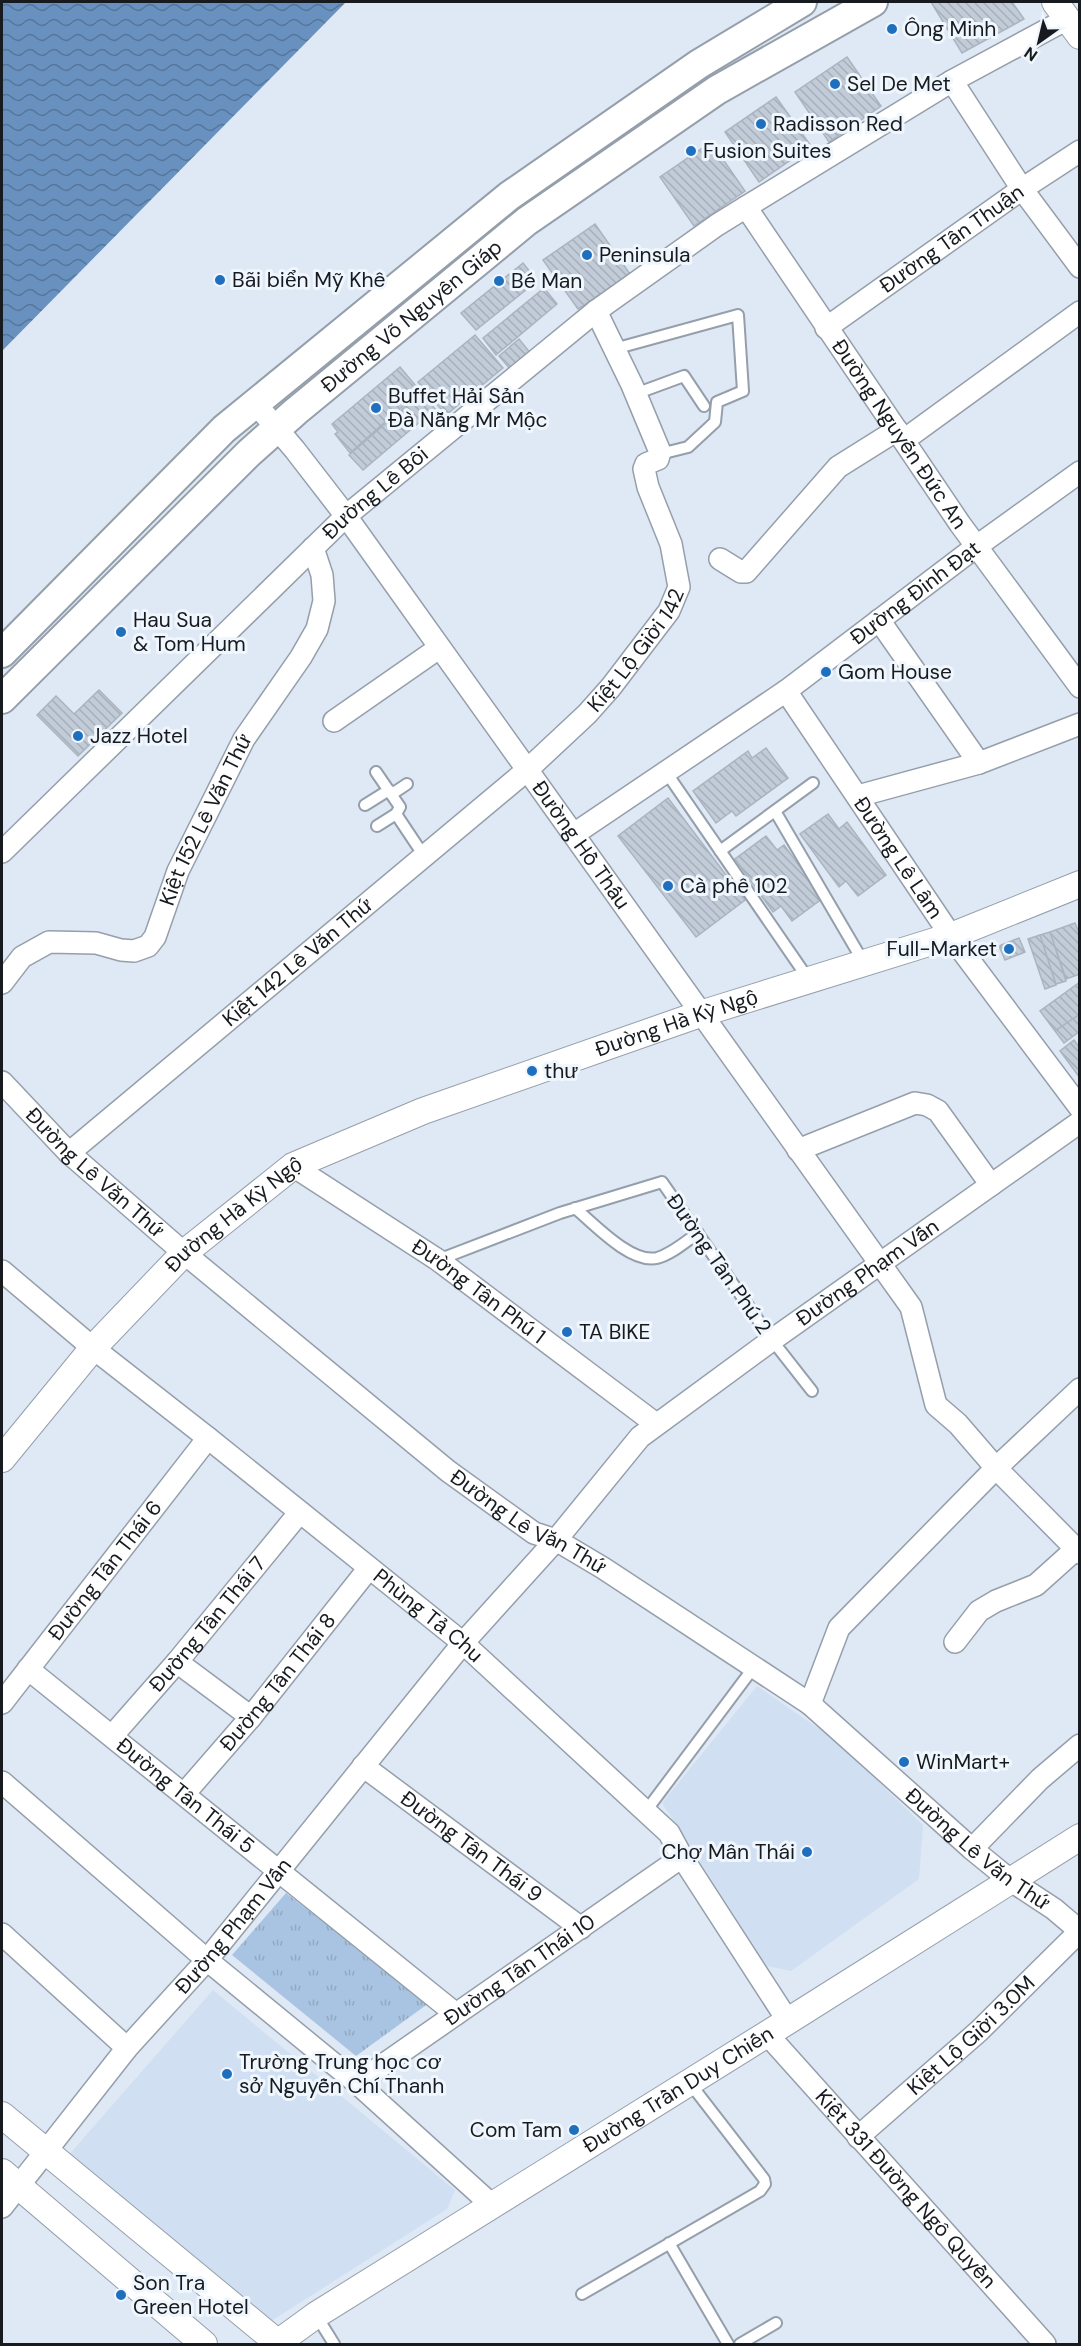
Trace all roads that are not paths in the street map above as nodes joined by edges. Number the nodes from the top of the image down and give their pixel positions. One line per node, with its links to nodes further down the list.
1 (802, 2): 14 (main road, Đường Võ Nguyên Giáp)
2 (873, 2): 16 (main road, Đường Võ Nguyên Giáp)
3 (1067, 19): 4 (street, Đường Lê Bôi)
4 (952, 81): 6 (street); 7 (street, Đường Lê Bôi)
5 (1080, 151): 6 (street, Đường Tân Thuận)
6 (1022, 189): 8 (street); 11 (street, Đường Tân Thuận)
7 (746, 207): 9 (street, Đường Lê Bôi); 11 (street, Đường Nguyễn Đức An)
8 (1080, 267)
9 (596, 311): 12 (street); 20 (street, Đường Lê Bôi)
10 (1080, 312): 17 (street)
11 (826, 328): 17 (street, Đường Nguyễn Đức An)
12 (614, 349): 13 (street); 18 (lane)
13 (635, 394): 15 (lane); 18 (street)
14 (256, 404): 16 (street, Đường Hồ Thấu); 26 (main road, Đường Võ Nguyên Giáp)
15 (704, 406)
16 (278, 429): 20 (street, Đường Hồ Thấu); 29 (main road, Đường Võ Nguyên Giáp)
17 (901, 435): 21 (street, Đường Nguyễn Đức An); 23 (street)
18 (660, 454): 33 (street, Kiệt Lộ Giời 142)
19 (1080, 472): 21 (street, Đường Đinh Đạt)
20 (346, 516): 22 (street, Đường Lê Bôi); 25 (street, Đường Hồ Thấu)
21 (977, 546): 24 (street, Đường Đinh Đạt); 27 (street, Đường Nguyễn Đức An)
22 (313, 548): 46 (street, Đường Lê Bôi); 52 (street, Kiệt 152 Lê Văn Thứ)
23 (720, 559)
24 (879, 620): 28 (street, Đường Đinh Đạt); 32 (street)
25 (439, 648): 30 (street); 33 (street, Đường Hồ Thấu)
26 (2, 653)
27 (1080, 687)
28 (786, 691): 35 (street, Đường Đinh Đạt); 39 (street, Đường Lê Lâm)
29 (2, 699)
30 (334, 721)
31 (1080, 724): 32 (street)
32 (979, 764): 39 (street)
33 (526, 771): 44 (street, Đường Hồ Thấu); 47 (street, Kiệt 142 Lê Văn Thứ)
34 (376, 772): 38 (lane)
35 (666, 772): 44 (street, Đường Đinh Đạt); 45 (lane)
36 (813, 783): 41 (lane)
37 (407, 784): 38 (lane)
38 (391, 792): 40 (lane); 42 (lane)
39 (858, 796): 49 (street, Đường Lê Lâm)
40 (365, 805)
41 (775, 811): 45 (lane); 50 (lane)
42 (396, 814): 43 (lane); 47 (lane)
43 (377, 826)
44 (574, 834): 53 (street, Đường Hồ Thấu)
45 (720, 851): 51 (lane)
46 (2, 852)
47 (424, 856): 58 (street, Kiệt 142 Lê Văn Thứ)
48 (1080, 884): 49 (street, Đường Hà Kỳ Ngộ)
49 (951, 936): 50 (street, Đường Hà Kỳ Ngộ); 55 (street, Đường Lê Lâm)
50 (864, 963): 51 (street, Đường Hà Kỳ Ngộ)
51 (809, 981): 53 (street, Đường Hà Kỳ Ngộ)
52 (2, 983)
53 (700, 1014): 57 (street, Đường Hồ Thấu); 59 (street, Đường Hà Kỳ Ngộ)
54 (2, 1082): 58 (street, Đường Lê Văn Thứ)
55 (1080, 1107)
56 (1080, 1122): 60 (street, Đường Phạm Vấn)
57 (798, 1150): 60 (street); 65 (street, Đường Hồ Thấu)
58 (69, 1153): 63 (street, Đường Lê Văn Thứ)
59 (293, 1166): 63 (street, Đường Hà Kỳ Ngộ); 64 (street, Đường Tân Phú 1)
60 (991, 1185): 65 (street, Đường Phạm Vấn)
61 (575, 1208): 62 (lane); 62 (lane, Đường Tân Phú 2); 64 (lane, Đường Tân Phú 2)
62 (698, 1233): 67 (lane, Đường Tân Phú 2)
63 (184, 1253): 68 (street, Đường Hà Kỳ Ngộ); 76 (street, Đường Lê Văn Thứ)
64 (438, 1260): 71 (street, Đường Tân Phú 1)
65 (879, 1264): 67 (street, Đường Phạm Vấn); 74 (street, Đường Hồ Thấu)
66 (2, 1271): 68 (street, Phùng Tả Chu)
67 (772, 1340): 70 (lane, Đường Tân Phú 2); 71 (street, Đường Phạm Vấn)
68 (93, 1348): 72 (street, Phùng Tả Chu); 73 (street, Đường Hà Kỳ Ngộ)
69 (1080, 1389): 74 (street)
70 (812, 1391)
71 (656, 1424): 76 (street, Đường Phạm Vấn)
72 (208, 1438): 75 (street, Phùng Tả Chu); 83 (street, Đường Tân Thái 6)
73 (2, 1459)
74 (996, 1468): 77 (street, Đường Hồ Thấu); 85 (street)
75 (300, 1512): 78 (street, Phùng Tả Chu); 81 (street, Đường Tân Thái 7)
76 (556, 1540): 80 (street, Đường Phạm Vấn); 82 (street, Đường Lê Văn Thứ)
77 (1078, 1551): 79 (street)
78 (369, 1568): 80 (street, Phùng Tả Chu); 86 (street, Đường Tân Thái 8)
79 (955, 1642)
80 (463, 1643): 89 (street, Đường Phạm Vấn); 92 (street, Phùng Tả Chu)
81 (177, 1662): 86 (street); 87 (street, Đường Tân Thái 7)
82 (754, 1667): 85 (street, Đường Lê Văn Thứ); 92 (lane)
83 (28, 1669): 84 (street, Đường Tân Thái 6); 87 (street, Đường Tân Thái 5)
84 (2, 1703)
85 (810, 1704): 94 (street, Đường Lê Văn Thứ)
86 (251, 1717): 91 (street, Đường Tân Thái 8)
87 (112, 1736): 91 (street, Đường Tân Thái 5)
88 (1080, 1745): 94 (street)
89 (363, 1766): 96 (street, Đường Phạm Vấn); 98 (street, Đường Tân Thái 9)
90 (2, 1782): 101 (street)
91 (184, 1794): 96 (street, Đường Tân Thái 5)
92 (646, 1811): 95 (street, Phùng Tả Chu)
93 (1080, 1837): 97 (street, Đường Trần Duy Chiến)
94 (972, 1848): 97 (street, Đường Lê Văn Thứ)
95 (682, 1857): 98 (street, Đường Tân Thái 10); 103 (street, Phùng Tả Chu)
96 (279, 1871): 101 (street, Đường Phạm Vấn); 102 (street, Đường Tân Thái 5)
97 (1010, 1880): 99 (street, Đường Lê Văn Thứ); 103 (street, Đường Trần Duy Chiến)
98 (581, 1928): 102 (street, Đường Tân Thái 10)
99 (1080, 1931): 108 (street, Kiệt Lộ Giời 3.0M)
100 (2, 1934): 104 (street)
101 (207, 1960): 104 (street, Đường Phạm Vấn); 105 (street)
102 (456, 2014): 105 (street, Đường Tân Thái 10)
103 (777, 2028): 106 (street, Đường Trần Duy Chiến); 108 (street, Kiệt 331 Đường Ngô Quyền)
104 (127, 2048): 109 (street, Đường Phạm Vấn)
105 (357, 2082): 111 (street)
106 (688, 2082): 111 (street, Đường Trần Duy Chiến); 113 (lane)
107 (2, 2115): 109 (street)
108 (858, 2137): 122 (street, Kiệt 331 Đường Ngô Quyền)
109 (44, 2151): 110 (street, Đường Phạm Vấn); 118 (street)
110 (10, 2179): 112 (street, Đường Phạm Vấn); 117 (street)
111 (493, 2206): 115 (street, Đường Trần Duy Chiến)
112 (2, 2207)
113 (669, 2243): 114 (lane); 120 (lane)
114 (582, 2294)
115 (316, 2315): 118 (street, Đường Trần Duy Chiến); 119 (lane)
116 (776, 2323): 121 (lane)
117 (204, 2344)
118 (277, 2344)
119 (334, 2344)
120 (728, 2344)
121 (740, 2344)
122 (1045, 2344)

